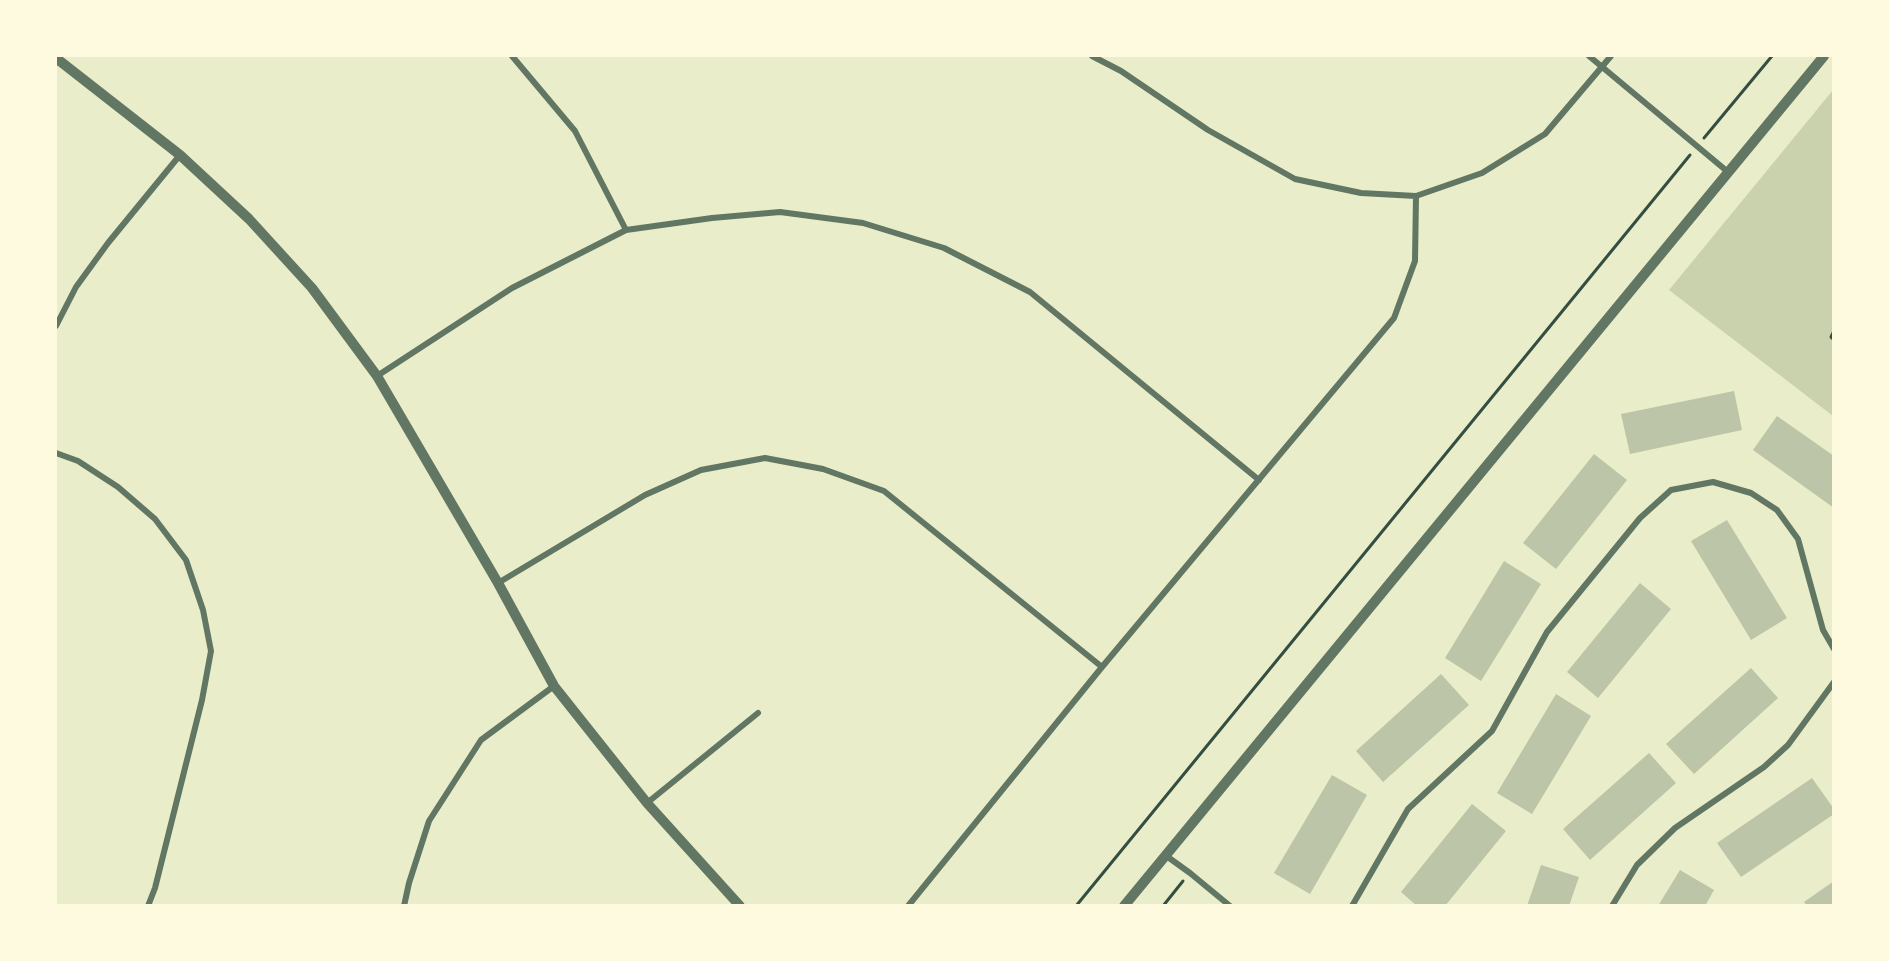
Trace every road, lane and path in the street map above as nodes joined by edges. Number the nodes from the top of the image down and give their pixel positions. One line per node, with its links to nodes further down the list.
1 (512, 56): 13 (street)
2 (1092, 56): 12 (street)
3 (1589, 56): 8 (street)
4 (1611, 56): 8 (street)
5 (1772, 56): 9 (path)
6 (1824, 56): 11 (street)
7 (56, 58): 10 (street)
8 (1601, 67): 9 (street); 12 (street)
9 (1697, 146): 11 (street); 33 (path)
10 (180, 155): 14 (street); 17 (street)
11 (1728, 172): 27 (street)
12 (1416, 196): 19 (street)
13 (626, 230): 17 (street); 19 (street)
14 (56, 326)
15 (1833, 331): 16 (path)
16 (1833, 340)
17 (377, 376): 20 (street)
18 (56, 453): 29 (street)
19 (1259, 480): 22 (street)
20 (498, 584): 22 (street); 24 (street)
21 (1833, 649): 37 (street)
22 (1102, 667): 32 (street)
23 (1833, 682): 38 (street)
24 (554, 686): 26 (street); 30 (street)
25 (758, 713): 26 (street)
26 (647, 803): 31 (street)
27 (1165, 855): 28 (street); 34 (street)
28 (1190, 873): 35 (path); 36 (street)
29 (148, 906)
30 (404, 906)
31 (740, 906)
32 (908, 906)
33 (1076, 906)
34 (1124, 906)
35 (1163, 906)
36 (1230, 906)
37 (1352, 906)
38 (1612, 906)

